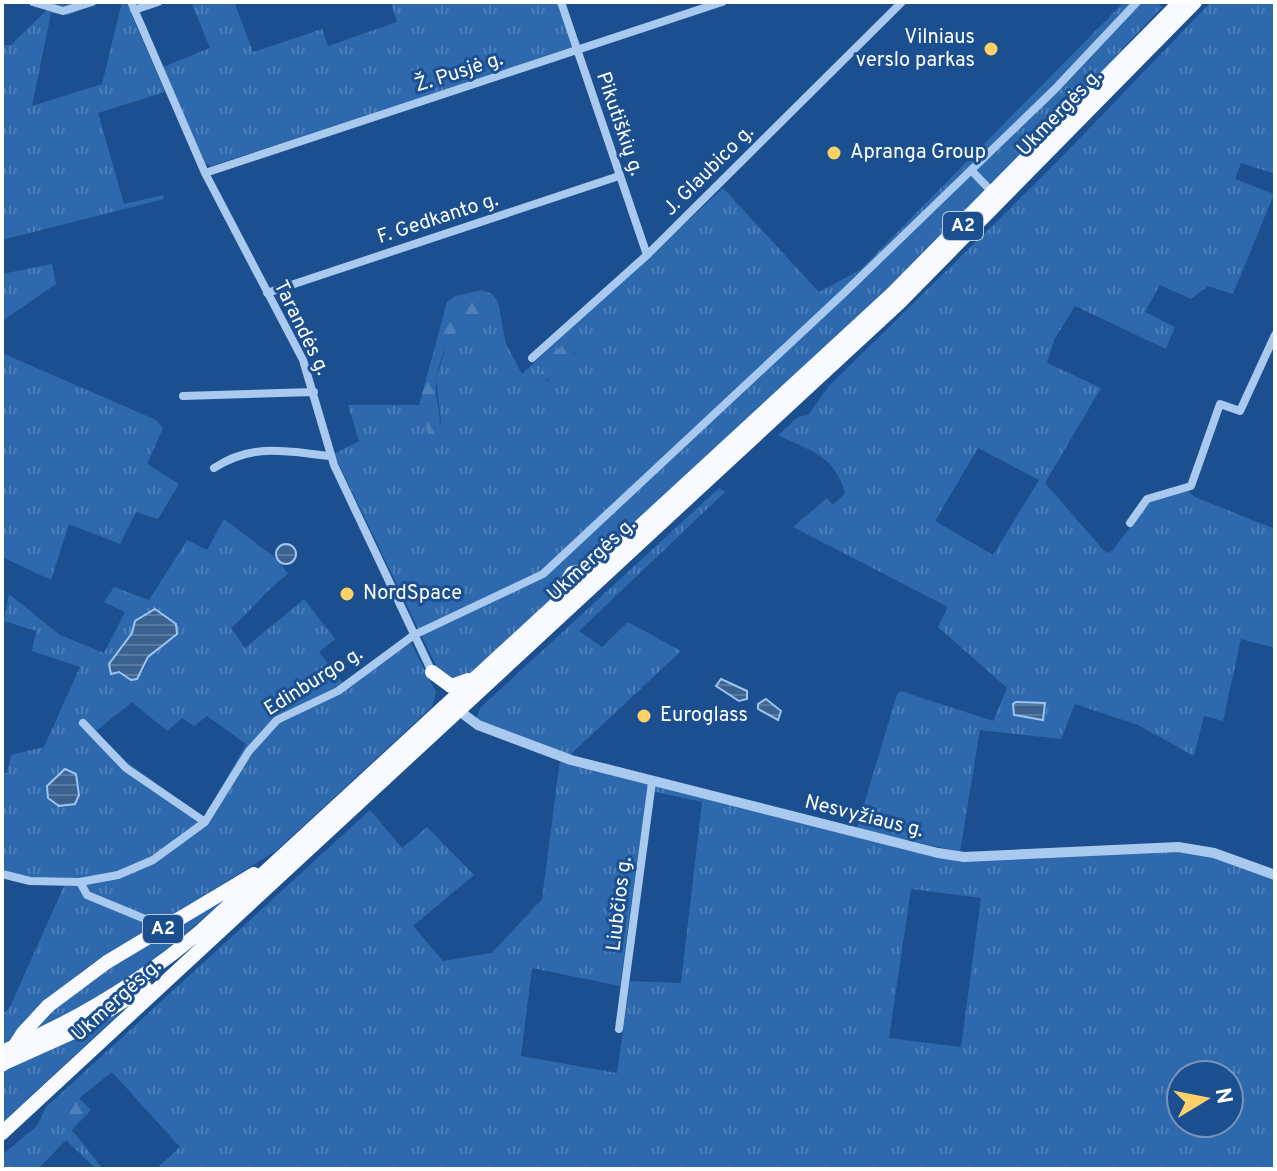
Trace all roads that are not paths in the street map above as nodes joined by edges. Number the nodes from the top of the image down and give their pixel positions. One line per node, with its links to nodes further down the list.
1 (33, 2): 2 (street)
2 (92, 2)
3 (158, 2): 10 (street)
4 (561, 2): 11 (street, Pikutiškių g.)
5 (722, 2): 11 (street, Ž. Pusjė g.)
6 (902, 2): 16 (street, J. Glaubico g.)
7 (1137, 2): 12 (street, Edinburgo g.)
8 (1180, 2): 15 (highway, Ukmergės g. / A2)
9 (1195, 2): 26 (highway, Ukmergės g. / A2)
10 (133, 6): 13 (street, Tarandės g.)
11 (577, 51): 13 (street, Ž. Pusjė g.); 14 (street, Pikutiškių g.)
12 (971, 170): 15 (street); 27 (street, Edinburgo g.)
13 (205, 173): 17 (street, Tarandės g.)
14 (619, 176): 16 (street, Pikutiškių g.); 17 (street, F. Gedkanto g.)
15 (994, 195): 25 (highway, Ukmergės g. / A2)
16 (647, 255): 19 (street, J. Glaubico g.)
17 (267, 293): 20 (street, Tarandės g.)
18 (1275, 335): 24 (street)
19 (532, 358)
20 (314, 392): 21 (street); 22 (street, Tarandės g.)
21 (183, 396)
22 (331, 456): 23 (street); 27 (street, Tarandės g.)
23 (214, 468)
24 (1130, 523)
25 (586, 577): 26 (highway); 28 (highway, Ukmergės g. / A2)
26 (568, 610): 30 (highway, Ukmergės g. / A2)
27 (414, 635): 29 (street, Tarandės g.); 34 (street, Edinburgo g.)
28 (488, 667): 29 (highway); 32 (highway, Ukmergės g. / A2)
29 (432, 672): 32 (highway)
30 (458, 710): 33 (street, Nesvyžiaus g.); 40 (highway, Ukmergės g. / A2)
31 (83, 723): 34 (street)
32 (422, 728): 35 (highway, Ukmergės g. / A2)
33 (652, 782): 37 (street, Nesvyžiaus g.); 41 (street, Liubčios g.)
34 (205, 822): 38 (street, Edinburgo g.)
35 (281, 858): 39 (highway, A2); 42 (highway)
36 (2, 874): 38 (street, Edinburgo g.)
37 (1275, 875)
38 (80, 882): 39 (street)
39 (157, 932): 43 (highway, A2, bridge)
40 (221, 934): 43 (highway); 44 (highway, Ukmergės g. / A2)
41 (619, 1029)
42 (2, 1052)
43 (2, 1064)
44 (2, 1133)

